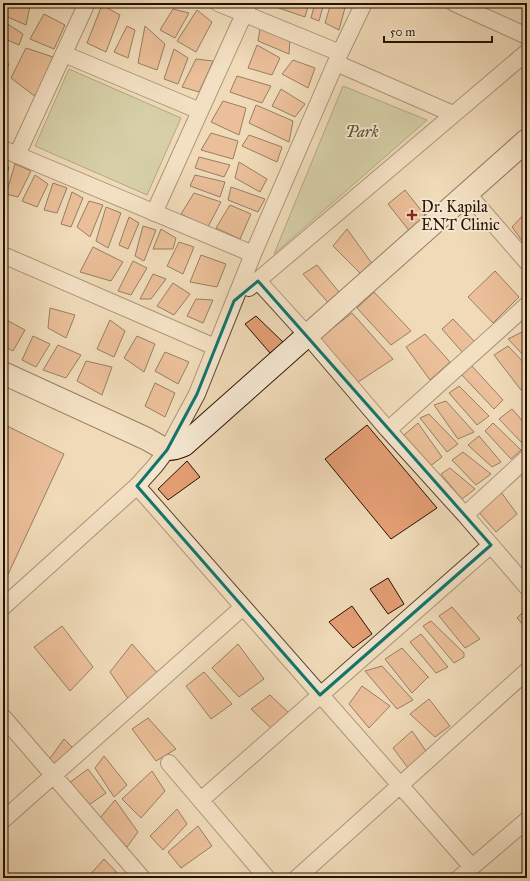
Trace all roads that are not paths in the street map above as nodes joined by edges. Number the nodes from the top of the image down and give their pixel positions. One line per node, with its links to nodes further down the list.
1 (87, 3): 8 (street)
2 (218, 3): 5 (street)
3 (364, 3): 9 (street)
4 (454, 3): 6 (street)
5 (246, 8): 9 (street); 10 (street)
6 (527, 36)
7 (527, 52): 11 (street)
8 (64, 54): 10 (street); 13 (street)
9 (338, 58): 11 (street); 16 (street)
10 (200, 111): 15 (street)
11 (453, 114): 19 (street)
12 (527, 140): 14 (street)
13 (10, 152): 15 (street)
14 (467, 193): 18 (street); 22 (street)
15 (154, 213): 16 (street)
16 (254, 254): 20 (street)
17 (3, 255): 23 (street)
18 (527, 262)
19 (258, 280): 20 (street); 22 (street)
20 (234, 301): 23 (street)
21 (527, 305): 25 (street)
22 (308, 336): 25 (street); 26 (street)
23 (215, 347): 26 (street)
24 (3, 373): 26 (street)
25 (388, 430): 29 (street)
26 (167, 450): 28 (street)
27 (527, 458): 29 (street)
28 (137, 486): 32 (street); 33 (street)
29 (465, 515): 30 (street)
30 (491, 545): 31 (street); 35 (street)
31 (527, 587)
32 (243, 606): 35 (street); 38 (street)
33 (3, 607)
34 (527, 671): 39 (street)
35 (320, 695): 39 (street); 40 (street)
36 (3, 717): 38 (street)
37 (169, 763): 40 (street)
38 (54, 776): 41 (street); 44 (street)
39 (401, 786): 43 (street); 46 (street)
40 (201, 800): 45 (street)
41 (3, 820)
42 (527, 820): 43 (street)
43 (472, 867): 47 (street)
44 (142, 878)
45 (267, 878)
46 (298, 878)
47 (459, 878)

